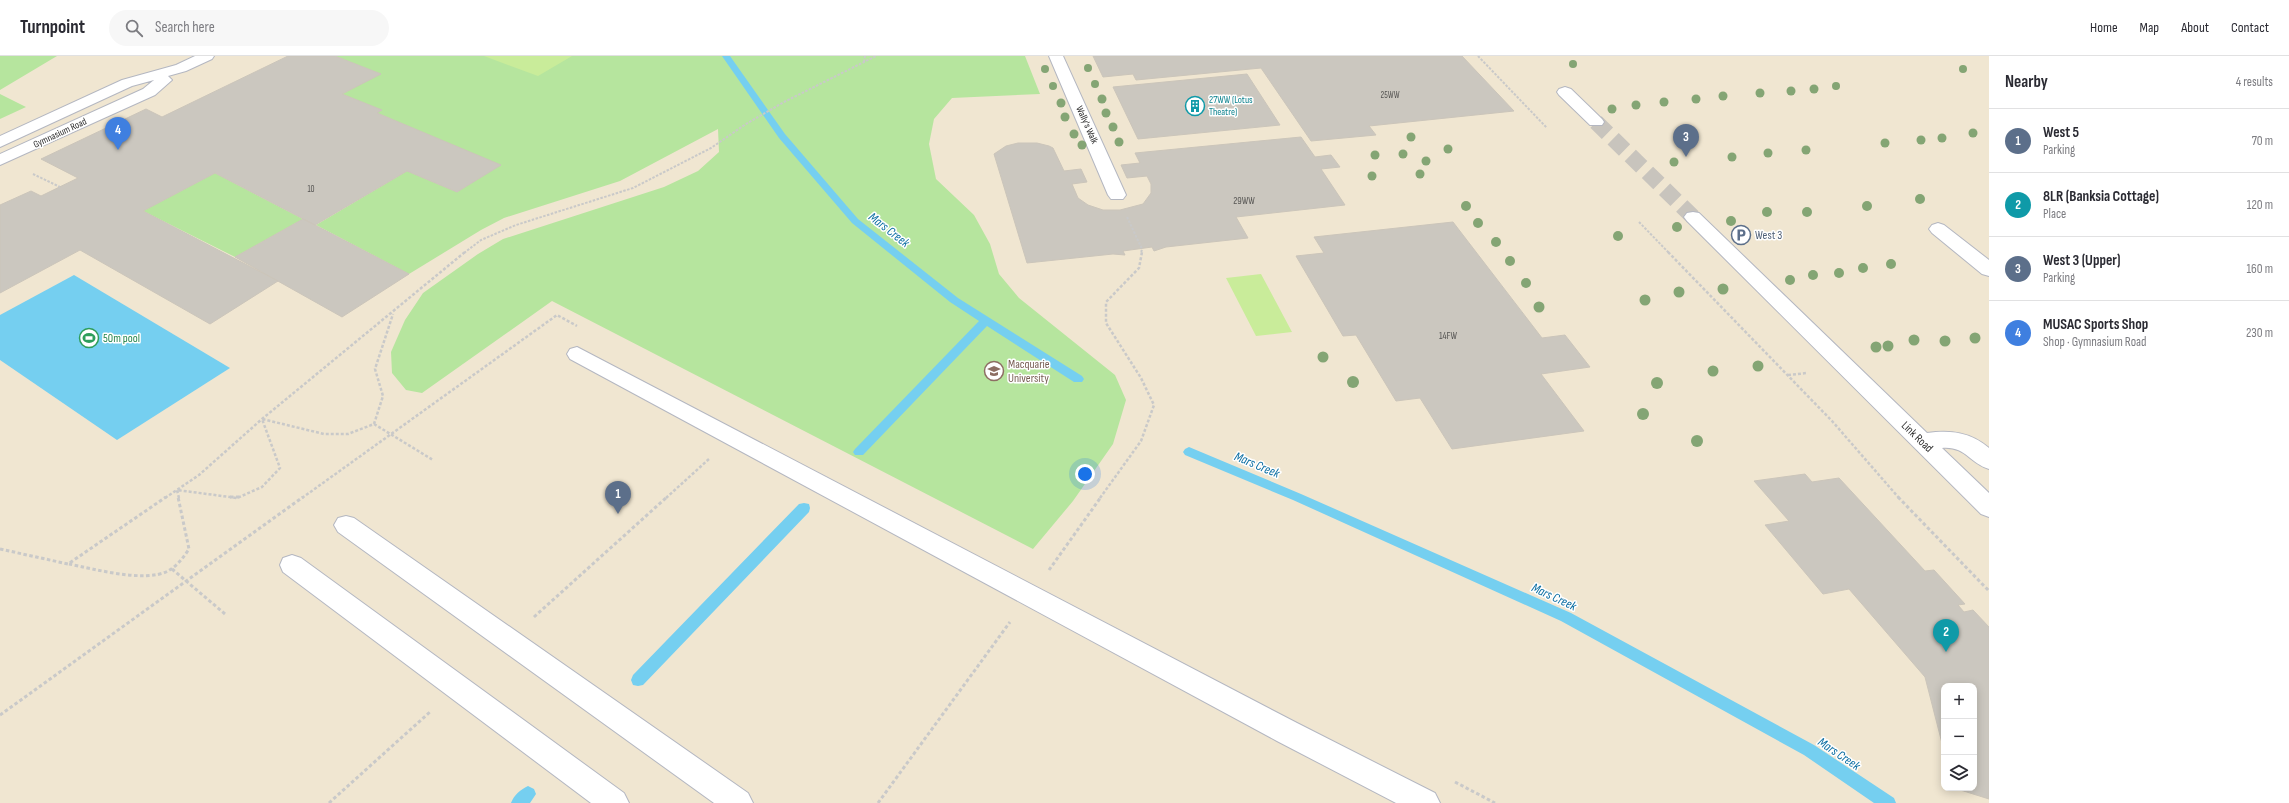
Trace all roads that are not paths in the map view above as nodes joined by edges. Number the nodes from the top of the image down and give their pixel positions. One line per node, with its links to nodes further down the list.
1 (207, 56): 3 (street, Gymnasium Road)
2 (1056, 56): 8 (street, Wally's Walk)
3 (181, 68): 6 (street, Gymnasium Road); 7 (street, Gymnasium Road)
4 (1565, 92): 5 (street)
5 (1596, 122)
6 (0, 142)
7 (0, 160)
8 (1117, 195)
9 (1693, 217): 13 (street, Link Road)
10 (1938, 230): 11 (street)
11 (1989, 270)
12 (577, 354): 20 (street)
13 (1923, 442): 14 (street); 15 (street, Link Road)
14 (1989, 461)
15 (1989, 508)
16 (346, 524): 19 (street)
17 (292, 565): 18 (street)
18 (614, 803)
19 (738, 803)
20 (1425, 803)

